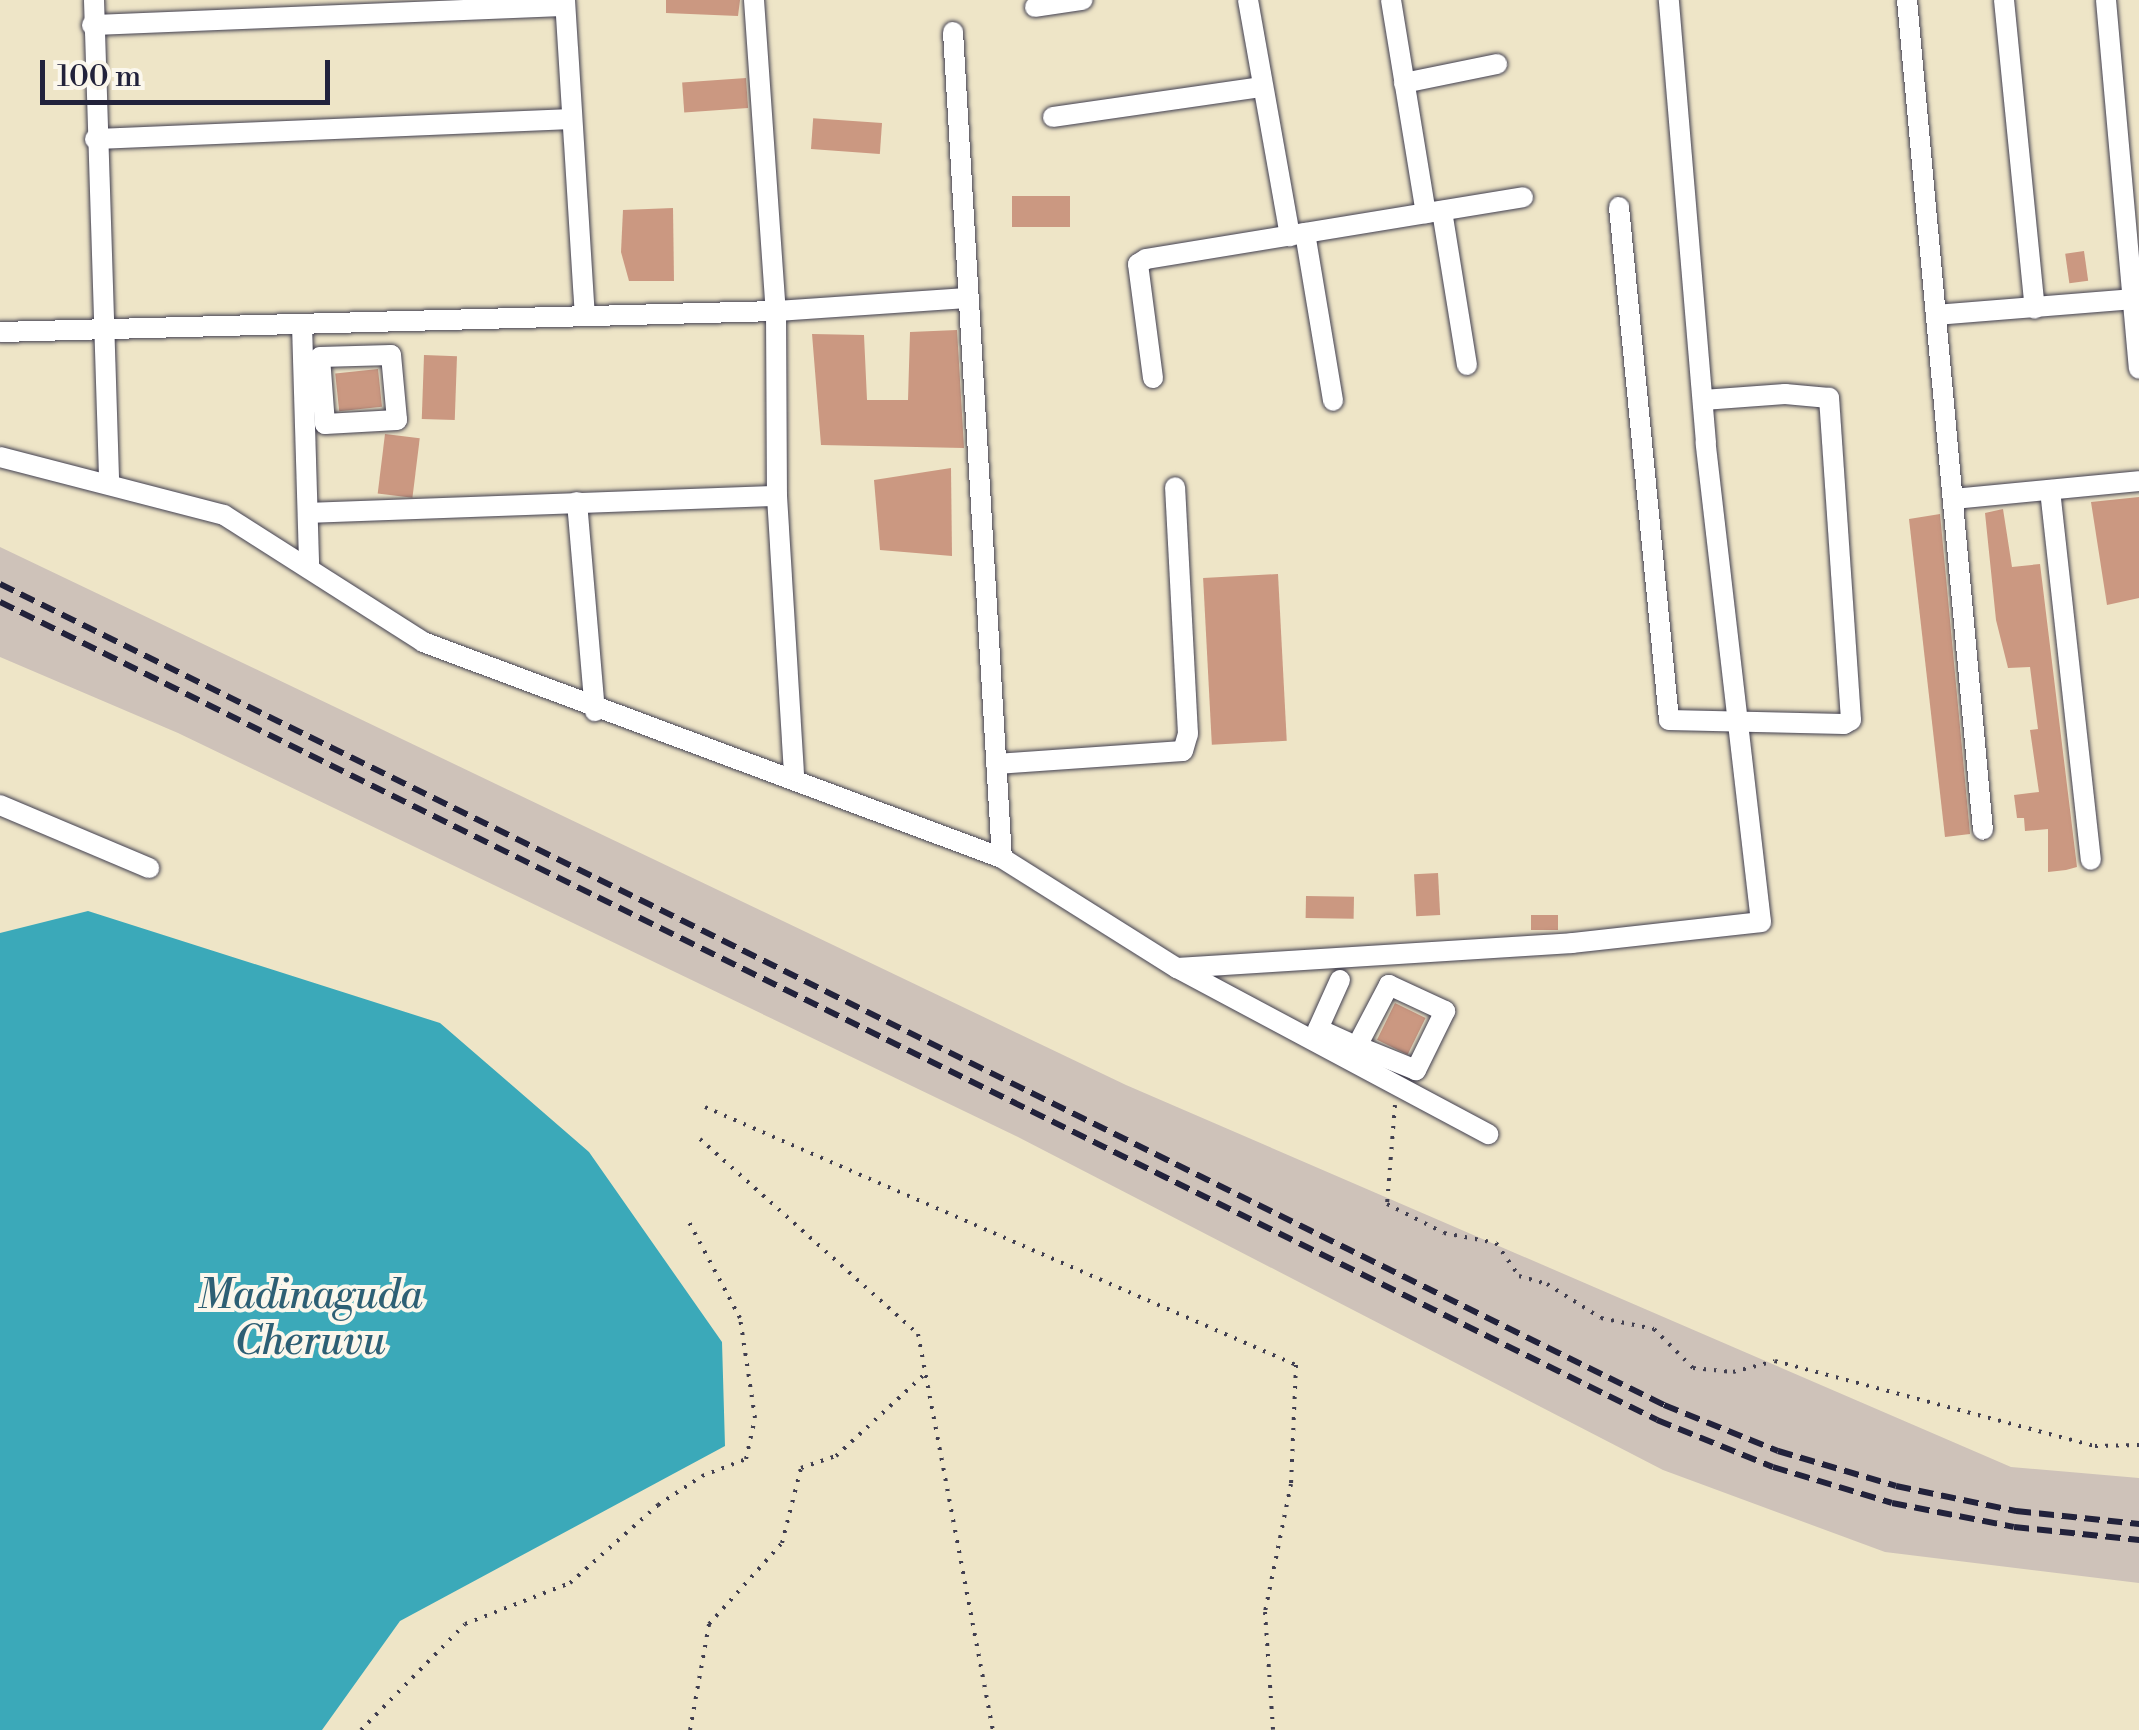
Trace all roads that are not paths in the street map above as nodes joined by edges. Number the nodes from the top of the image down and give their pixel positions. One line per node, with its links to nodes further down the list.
1 (94, 0): 12 (street)
2 (754, 0): 27 (street)
3 (1082, 0): 11 (street)
4 (1248, 0): 16 (street)
5 (1391, 0): 15 (street)
6 (1669, 0): 37 (street)
7 (1907, 0): 29 (street)
8 (2004, 0): 26 (street)
9 (2106, 0): 25 (street)
10 (565, 3): 12 (street); 18 (street)
11 (1036, 7)
12 (92, 24): 19 (street)
13 (953, 32): 24 (street)
14 (1498, 64): 15 (street)
15 (1404, 83): 22 (street)
16 (1262, 88): 17 (street); 23 (street)
17 (1053, 116)
18 (568, 119): 19 (street); 28 (street)
19 (95, 139): 31 (street)
20 (1523, 198): 22 (street)
21 (1619, 207): 51 (street)
22 (1434, 212): 23 (street); 34 (street)
23 (1297, 234): 36 (street); 38 (street)
24 (968, 298): 27 (street); 52 (street)
25 (2133, 298): 26 (street); 35 (street)
26 (2036, 308): 29 (street)
27 (776, 312): 28 (street); 45 (street)
28 (586, 314): 30 (street)
29 (1936, 315): 46 (street)
30 (310, 324): 31 (street); 33 (street); 39 (street)
31 (108, 330): 32 (street); 42 (street)
32 (0, 332)
33 (320, 357): 39 (street); 39 (street)
34 (1467, 365)
35 (2139, 368)
36 (1153, 378)
37 (1703, 400): 51 (street); 51 (street)
38 (1333, 401)
39 (314, 406): 48 (street)
40 (0, 457): 42 (street)
41 (2139, 481): 44 (street)
42 (109, 484): 49 (street)
43 (1176, 486): 52 (street)
44 (2050, 490): 46 (street); 57 (street)
45 (777, 496): 47 (street); 53 (street)
46 (1953, 500): 55 (street)
47 (577, 502): 48 (street); 50 (street)
48 (309, 514): 49 (street)
49 (309, 567): 50 (street)
50 (595, 711): 53 (street)
51 (1740, 724): 59 (street)
52 (996, 764): 56 (street)
53 (794, 778): 56 (street)
54 (0, 805): 58 (street)
55 (1983, 830)
56 (1002, 858): 59 (street)
57 (2091, 860)
58 (149, 868)
59 (1177, 968): 61 (street)
60 (1340, 980): 61 (street)
61 (1315, 1034): 62 (street)
62 (1352, 1050): 63 (street); 63 (street)
63 (1393, 1076): 64 (street)
64 (1478, 1104)

